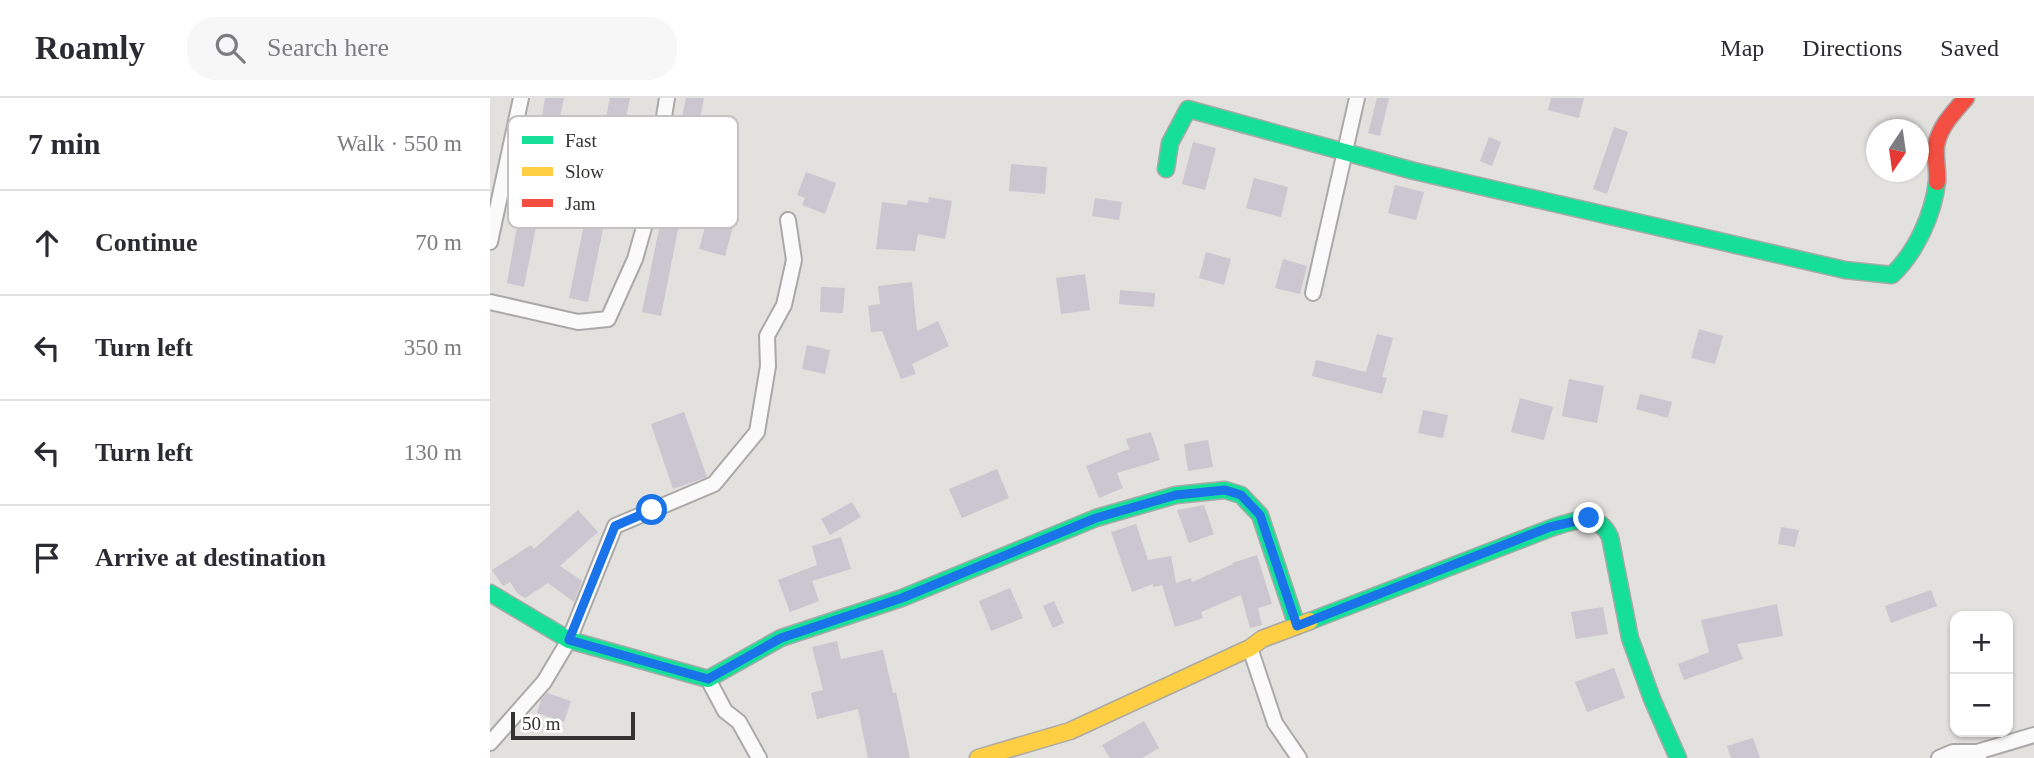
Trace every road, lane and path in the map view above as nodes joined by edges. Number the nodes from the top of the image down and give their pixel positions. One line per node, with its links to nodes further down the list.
1 (521, 98): 5 (street)
2 (667, 98): 6 (street)
3 (1357, 98): 7 (street)
4 (1966, 98): 7 (street)
5 (517, 116)
6 (664, 116)
7 (1344, 153): 9 (street); 13 (street)
8 (508, 158): 12 (street)
9 (1166, 169)
10 (788, 219): 17 (street)
11 (644, 228): 14 (street)
12 (490, 242)
13 (1314, 293)
14 (490, 302)
15 (490, 593): 17 (street)
16 (1297, 626): 18 (street); 19 (street); 26 (street)
17 (569, 640): 19 (street); 21 (street)
18 (1250, 648): 24 (street); 25 (street)
19 (708, 679): 23 (street)
20 (2034, 735): 22 (street)
21 (490, 743)
22 (1978, 755): 27 (street)
23 (759, 758)
24 (978, 758)
25 (1299, 758)
26 (1678, 758)
27 (1939, 758)

